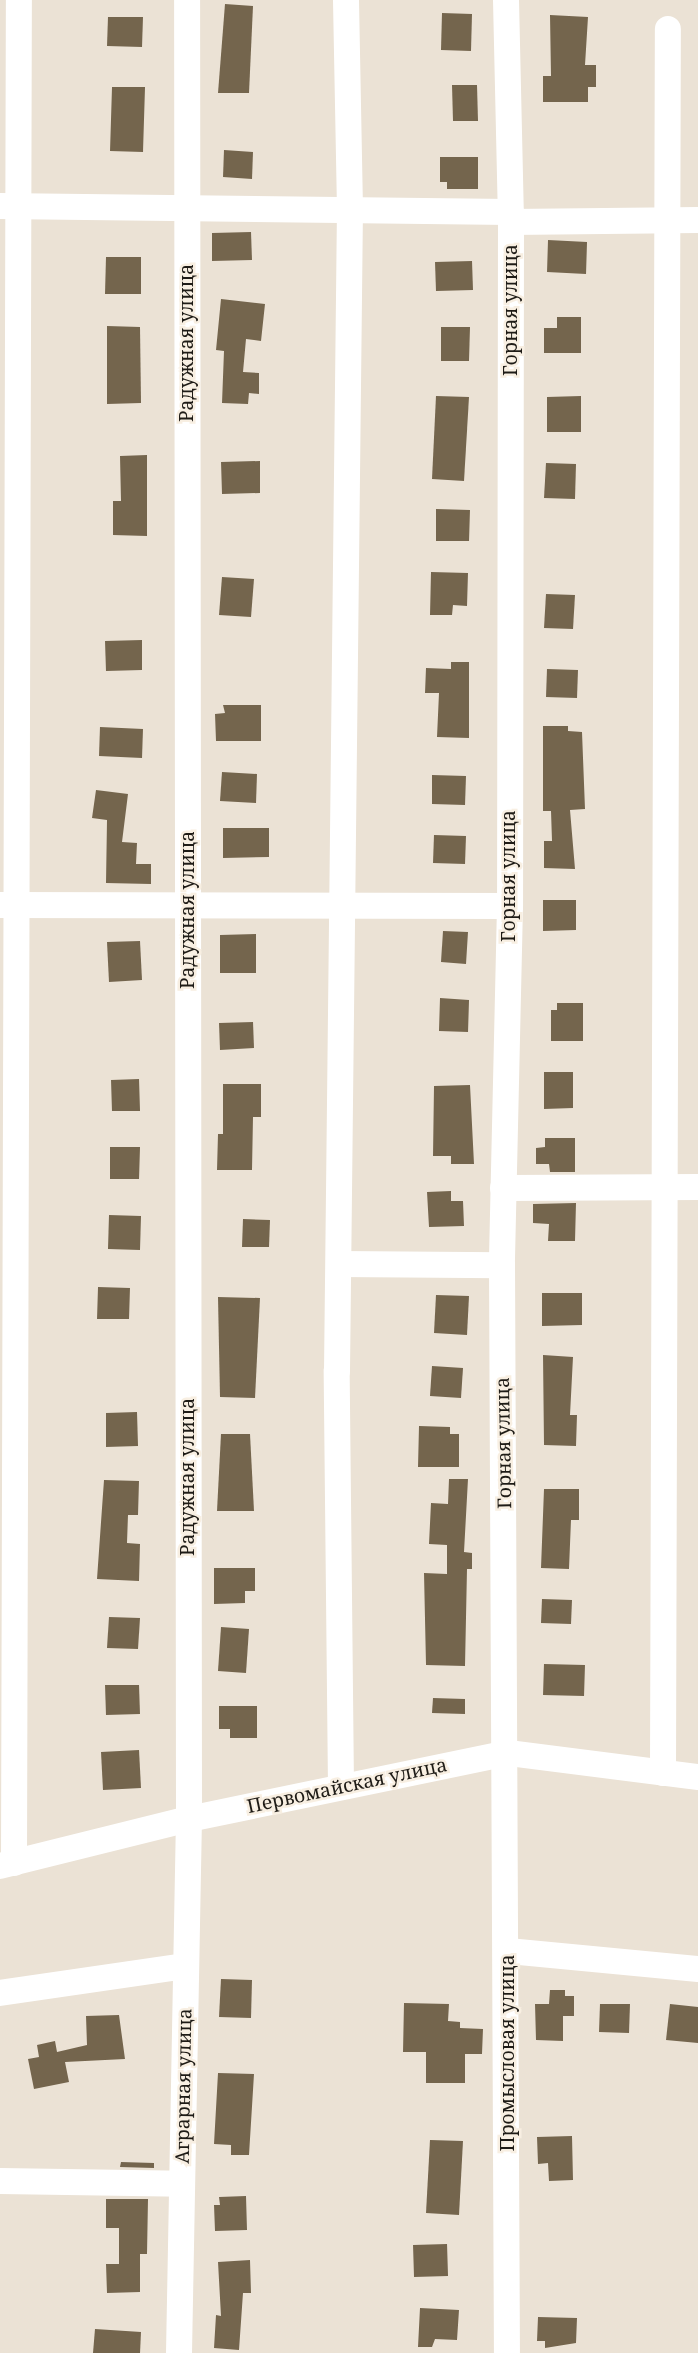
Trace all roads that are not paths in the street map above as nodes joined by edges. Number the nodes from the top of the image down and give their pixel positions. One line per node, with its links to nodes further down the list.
1 (19, 0): 7 (street)
2 (187, 0): 6 (street, Радужная улица)
3 (346, 0): 8 (street)
4 (506, 0): 9 (street, Горная улица)
5 (668, 30): 11 (street)
6 (187, 205): 7 (street); 8 (street); 15 (street, Радужная улица)
7 (10, 206): 12 (street)
8 (350, 209): 9 (street); 13 (street)
9 (511, 217): 11 (street); 14 (street, Горная улица)
10 (698, 219): 11 (street)
11 (667, 220): 18 (street)
12 (8, 906): 15 (street); 26 (street)
13 (341, 906): 14 (street); 15 (street); 19 (street)
14 (510, 906): 17 (street, Горная улица)
15 (188, 907): 25 (street, Радужная улица)
16 (698, 1187): 18 (street)
17 (503, 1188): 18 (street); 20 (street, Горная улица)
18 (664, 1188): 22 (street)
19 (339, 1264): 20 (street); 24 (street)
20 (502, 1265): 21 (street, Горная улица)
21 (508, 1753): 22 (street, Первомайская улица); 24 (street, Первомайская улица); 27 (street, Промысловая улица)
22 (663, 1773): 23 (street, Первомайская улица)
23 (698, 1777)
24 (341, 1787): 25 (street, Первомайская улица)
25 (189, 1819): 26 (street, Первомайская улица); 28 (street, Аграрная улица)
26 (7, 1865)
27 (508, 1951): 29 (street); 34 (street, Промысловая улица)
28 (186, 1966): 30 (street); 32 (street, Аграрная улица)
29 (698, 1969)
30 (0, 1993)
31 (0, 2181): 32 (street)
32 (182, 2184): 33 (street, Аграрная улица)
33 (179, 2353)
34 (508, 2353)

